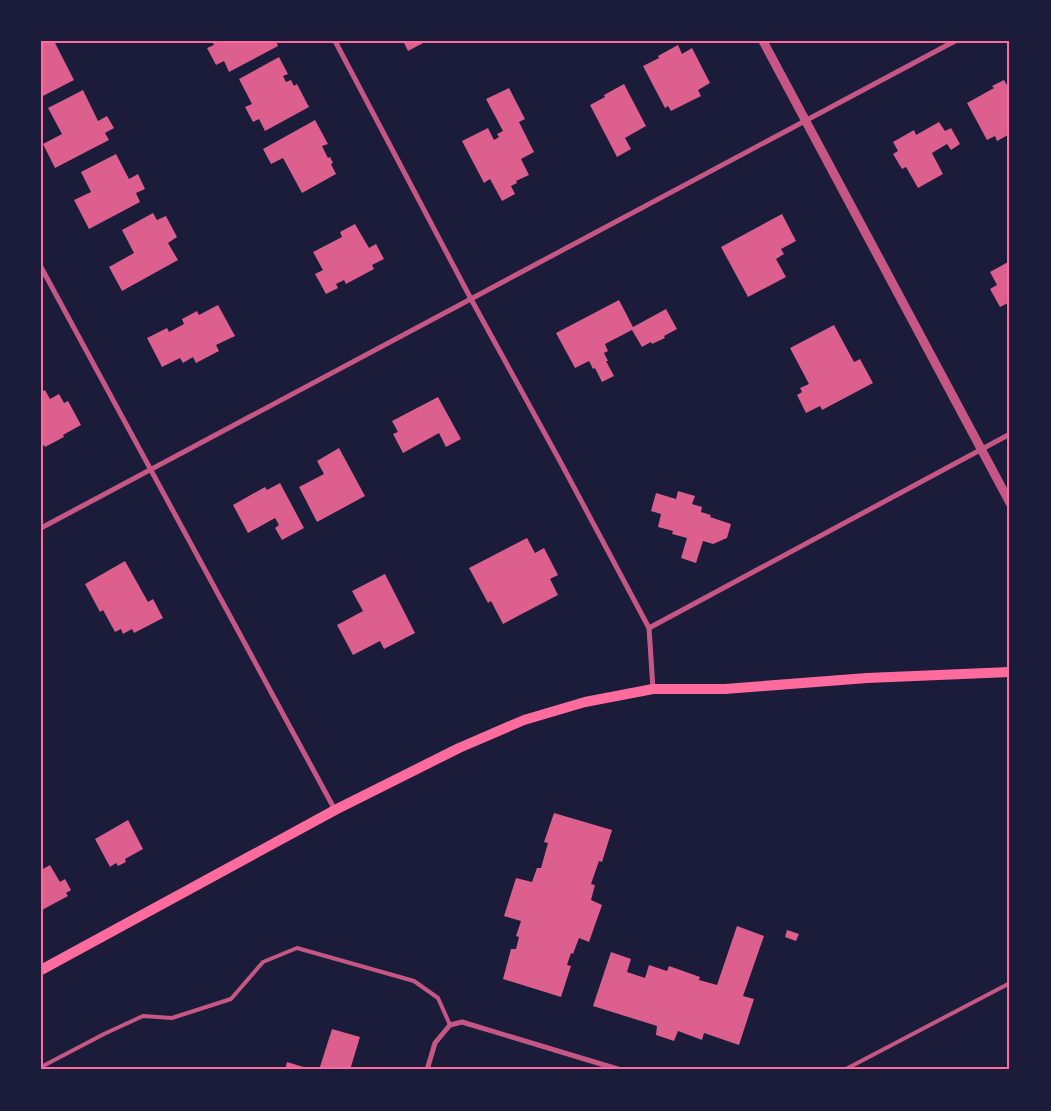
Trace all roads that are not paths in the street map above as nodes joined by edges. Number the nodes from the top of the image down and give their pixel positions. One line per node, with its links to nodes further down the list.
1 (335, 41): 6 (street)
2 (763, 41): 4 (street)
3 (955, 41): 4 (street)
4 (806, 122): 6 (street); 8 (street)
5 (41, 267): 9 (street)
6 (471, 299): 9 (street); 12 (street)
7 (1010, 434): 8 (street)
8 (981, 450): 10 (street); 12 (street)
9 (151, 470): 11 (street); 15 (street)
10 (1010, 503)
11 (41, 528)
12 (649, 628): 14 (street)
13 (1010, 672): 14 (main road)
14 (653, 688): 15 (main road)
15 (335, 810): 16 (main road)
16 (41, 970)
17 (1010, 983): 22 (lane)
18 (450, 1025): 19 (lane); 20 (street); 21 (street)
19 (41, 1067)
20 (427, 1070)
21 (621, 1070)
22 (844, 1070)

